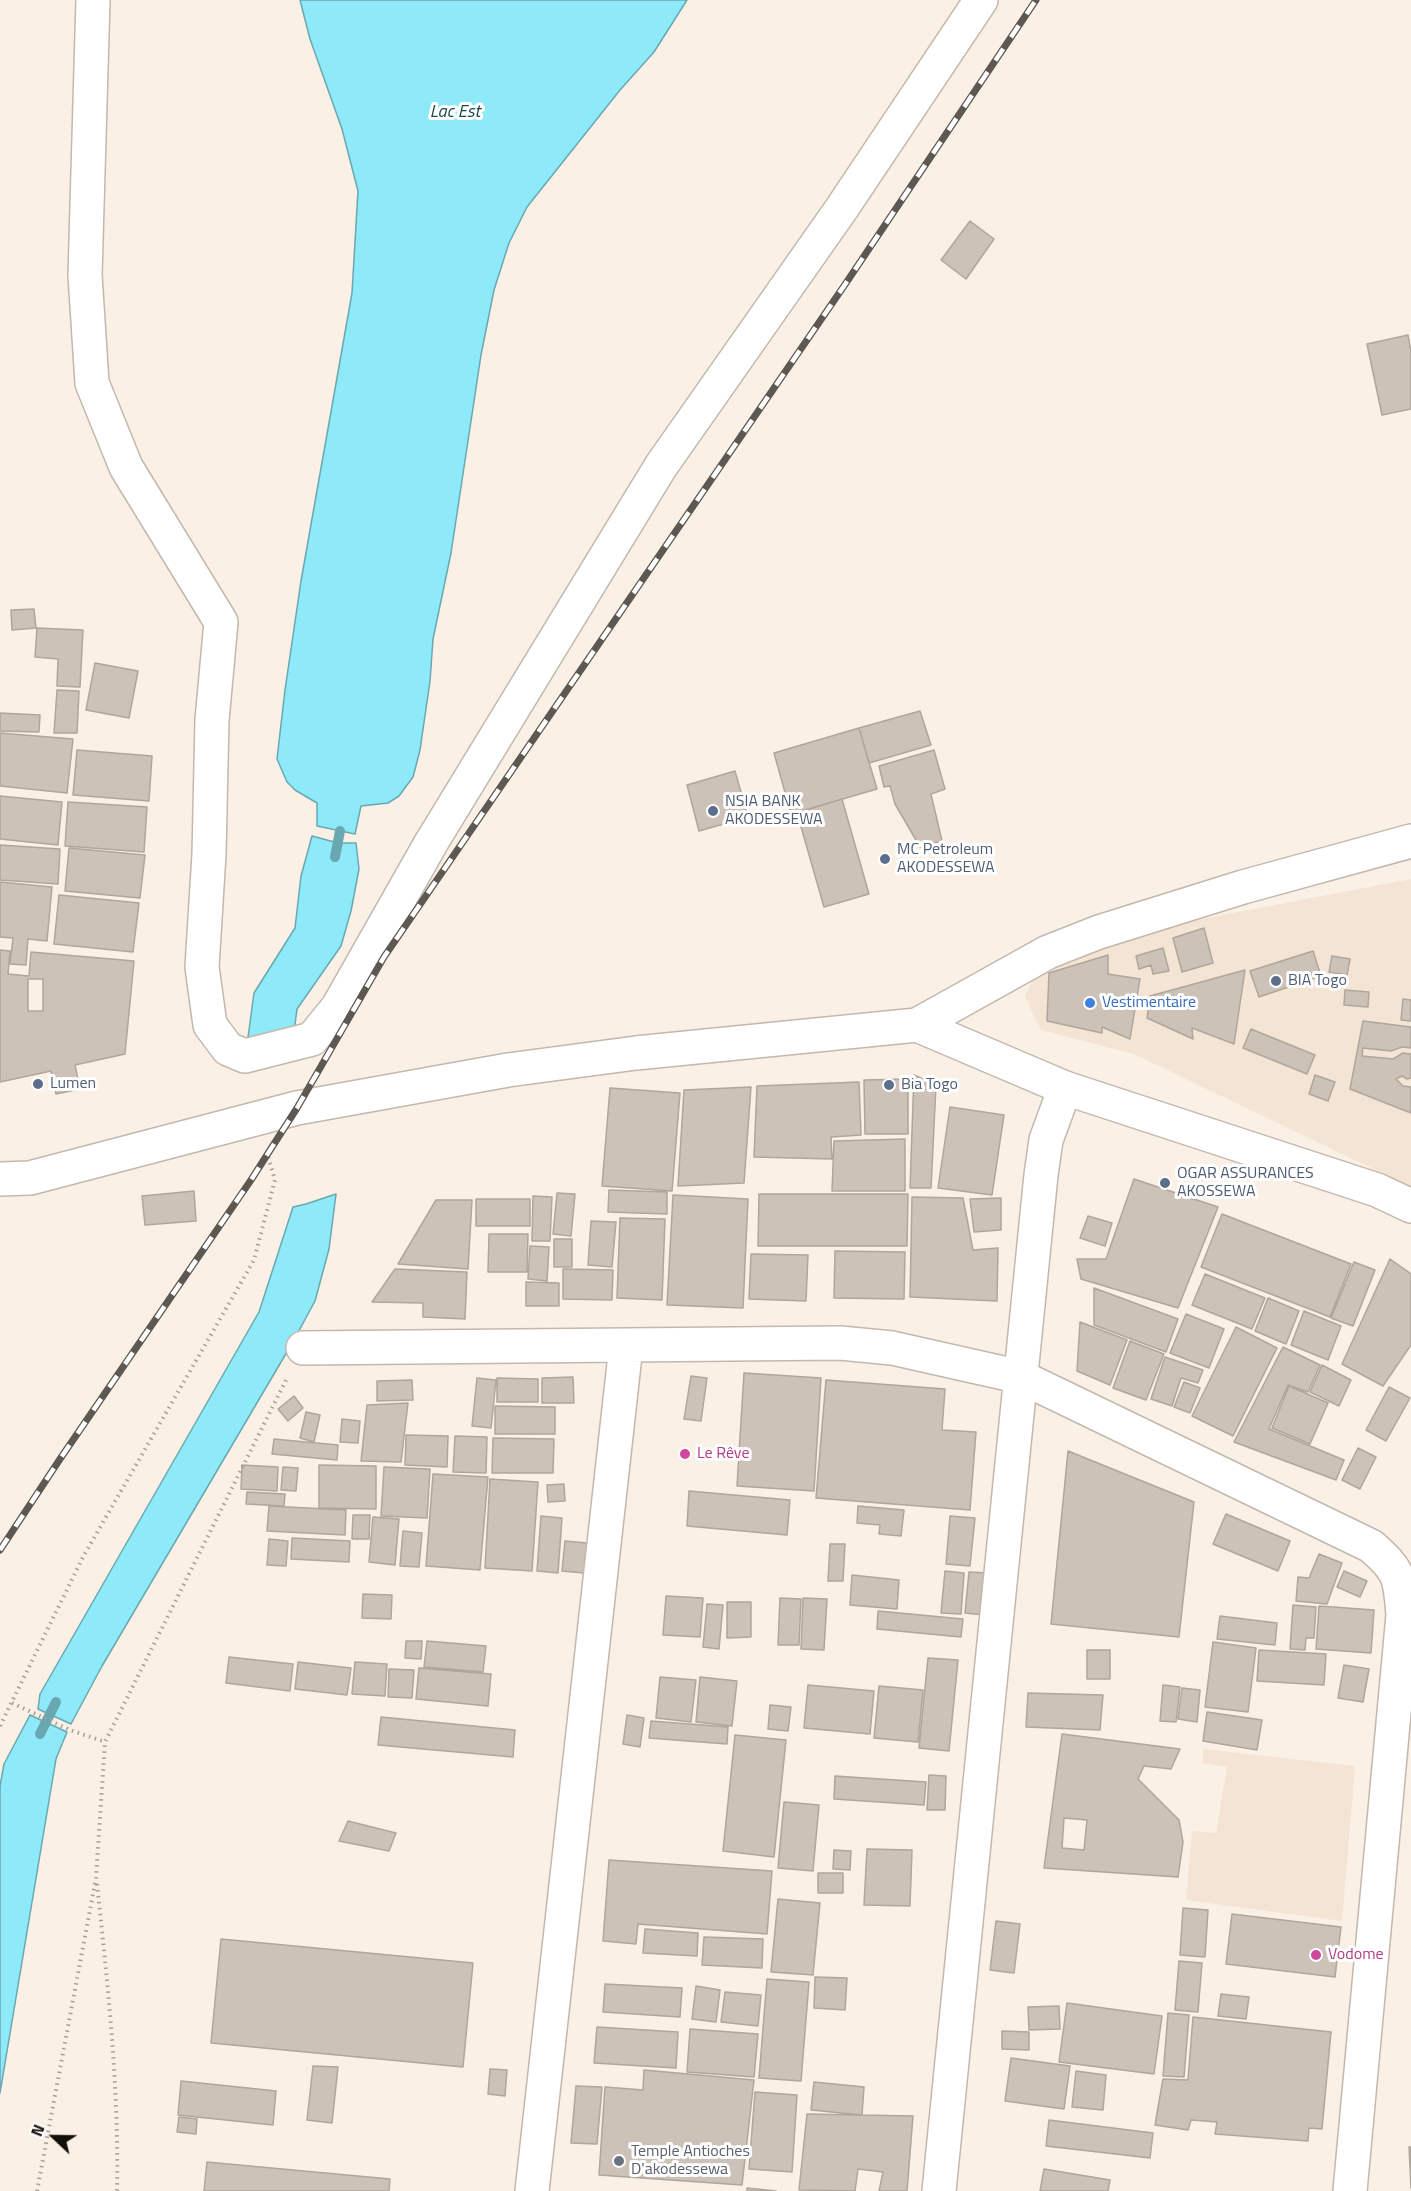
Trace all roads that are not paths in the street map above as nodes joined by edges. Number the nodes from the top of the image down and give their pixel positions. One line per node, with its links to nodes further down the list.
1 (93, 0): 2 (street)
2 (981, 0)
3 (1411, 841): 4 (street)
4 (917, 1024): 5 (street); 6 (street)
5 (1065, 1088): 8 (street); 11 (street)
6 (15, 1178): 7 (street)
7 (0, 1205)
8 (1411, 1206)
9 (626, 1346): 10 (street); 11 (street); 12 (street)
10 (303, 1348)
11 (1021, 1377): 13 (street); 14 (street)
12 (532, 2191)
13 (939, 2191)
14 (1350, 2191)

